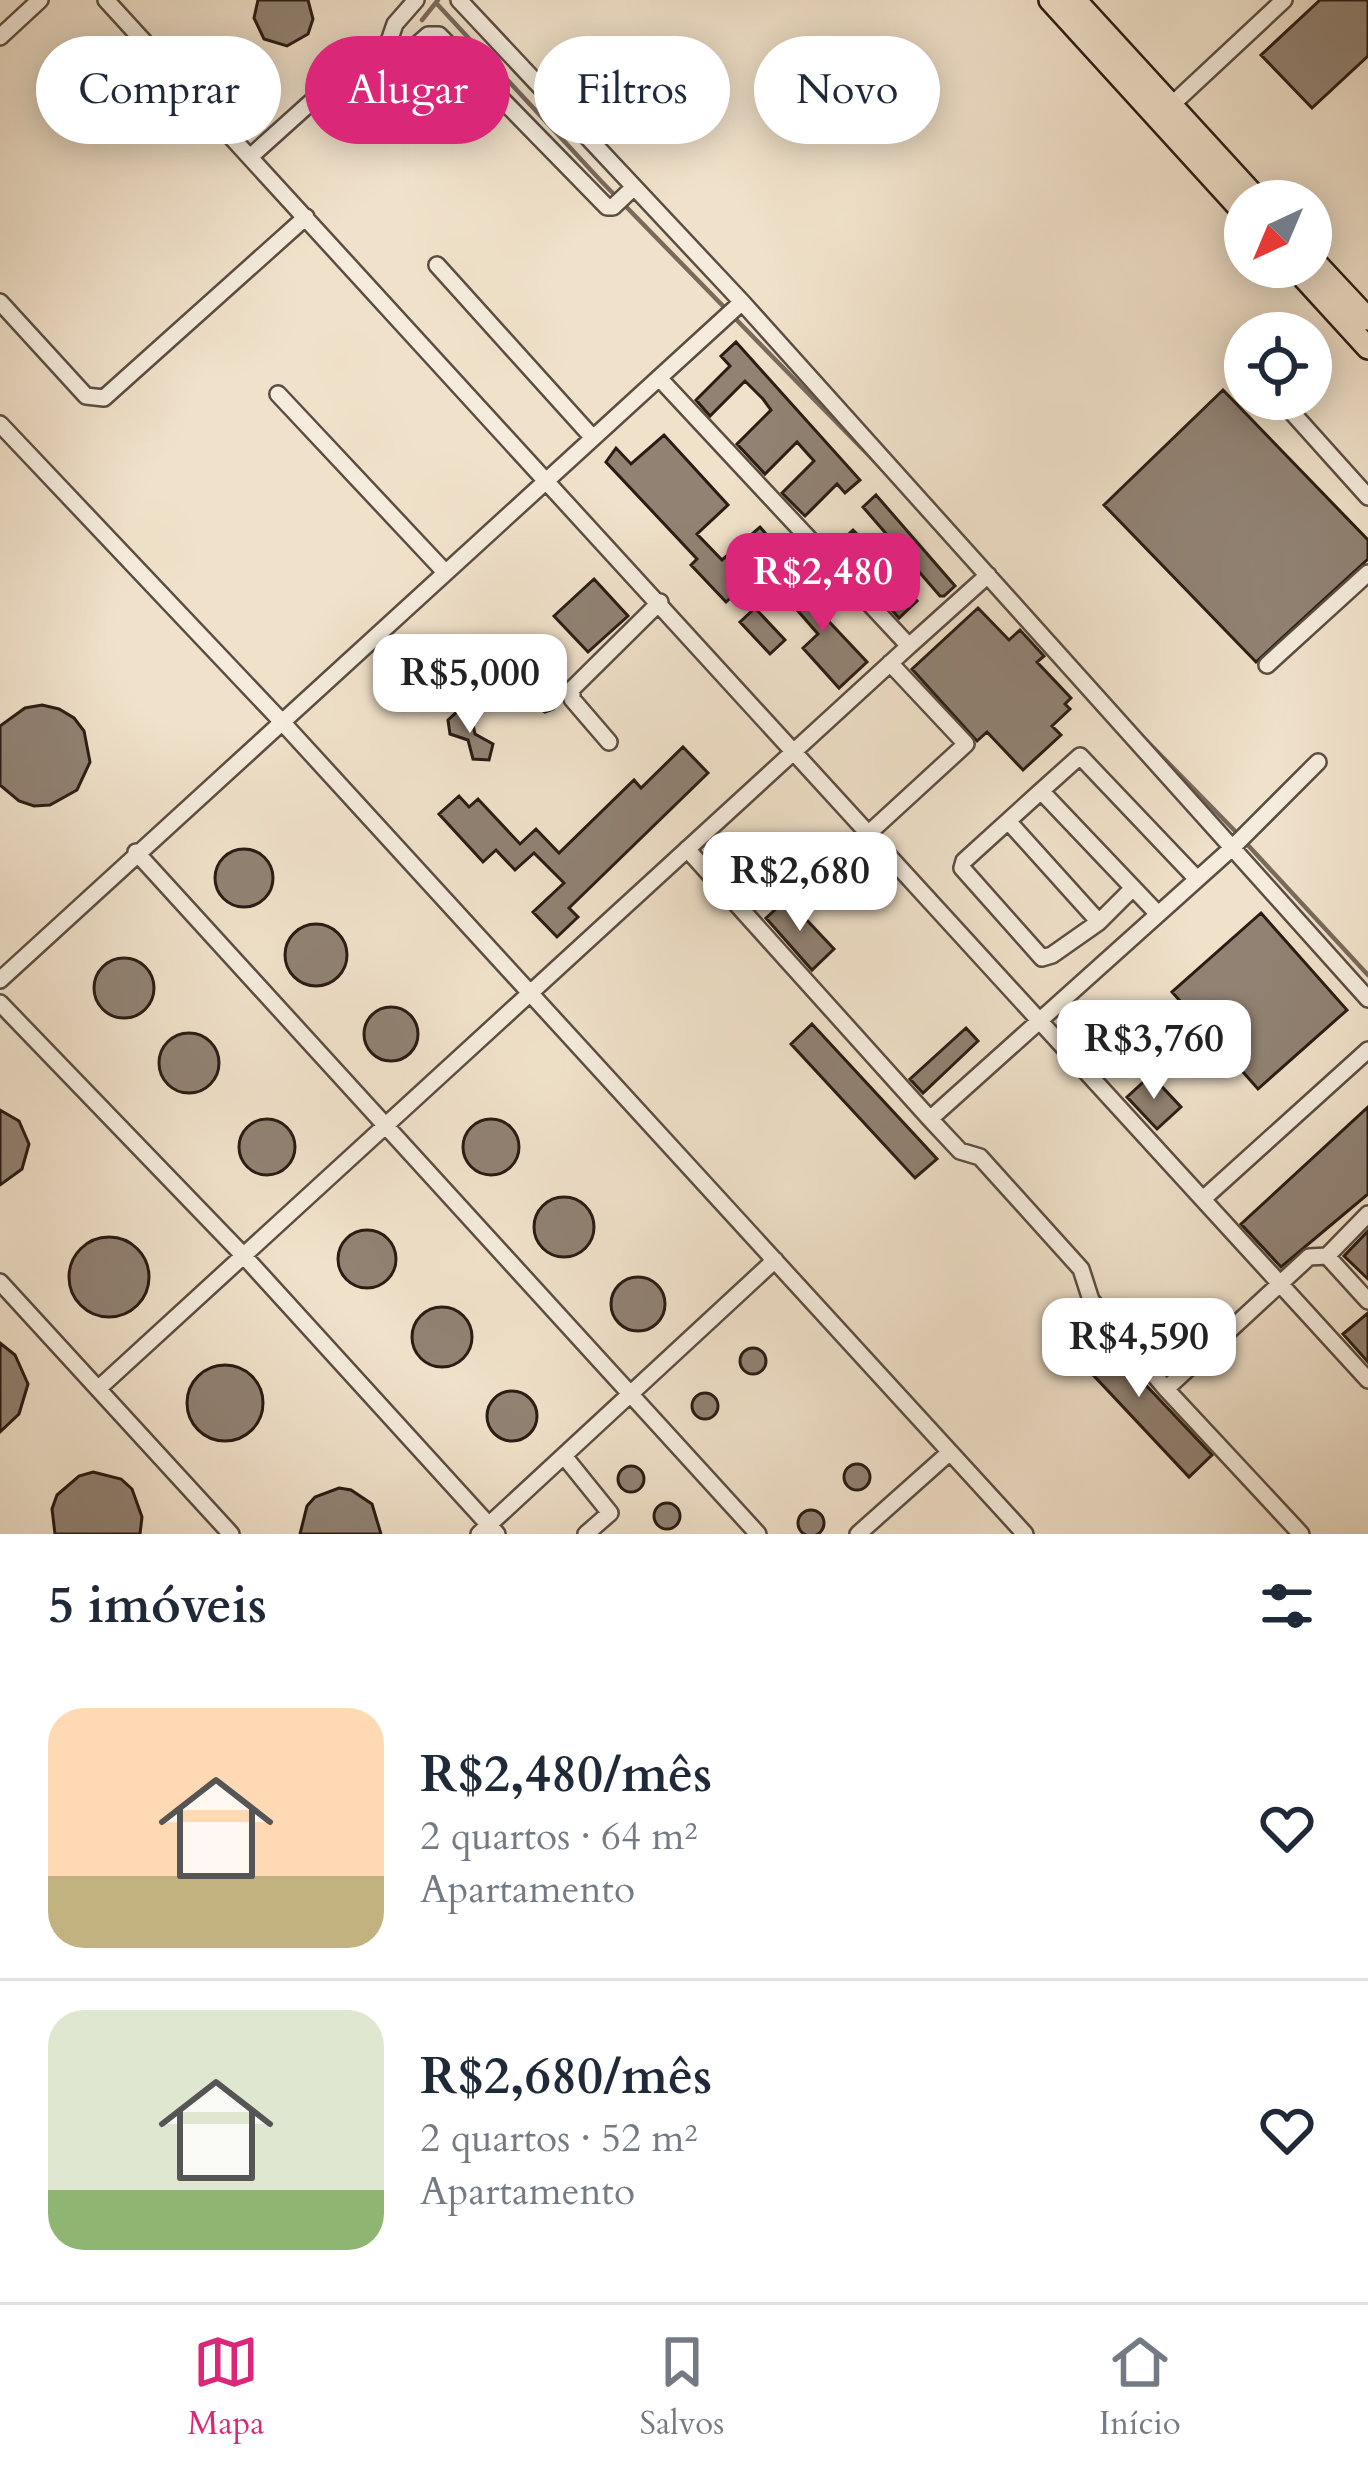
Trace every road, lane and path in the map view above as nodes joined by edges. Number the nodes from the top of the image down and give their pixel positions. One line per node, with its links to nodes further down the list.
1 (40, 0): 9 (lane)
2 (106, 0): 13 (lane)
3 (416, 0): 8 (lane)
4 (459, 0): 15 (lane)
5 (1050, 0): 12 (main road)
6 (1284, 0): 12 (lane)
7 (1084, 3): 12 (main road)
8 (391, 36)
9 (0, 37)
10 (510, 107): 15 (lane)
11 (305, 108): 13 (lane)
12 (1164, 112): 14 (main road); 16 (main road)
13 (250, 157): 17 (lane)
14 (1237, 180)
15 (633, 188): 22 (lane)
16 (1224, 188)
17 (306, 218): 21 (lane); 30 (lane)
18 (437, 265): 29 (lane)
19 (1332, 281): 23 (main road)
20 (1313, 288): 24 (main road)
21 (0, 302)
22 (742, 302): 25 (lane); 34 (lane)
23 (1368, 320)
24 (1368, 348)
25 (660, 379): 29 (lane); 36 (lane)
26 (278, 394): 32 (lane)
27 (1299, 420): 31 (lane)
28 (0, 424): 39 (lane)
29 (593, 438): 30 (lane)
30 (545, 479): 32 (lane); 35 (lane)
31 (1368, 497)
32 (446, 572): 39 (lane)
33 (1368, 573): 38 (lane)
34 (988, 575): 36 (lane); 46 (lane)
35 (660, 602): 40 (lane); 41 (lane)
36 (909, 646): 37 (lane)
37 (890, 663): 41 (lane); 45 (lane)
38 (1267, 665)
39 (283, 723): 48 (lane); 54 (lane)
40 (608, 742)
41 (793, 750): 45 (lane); 47 (lane)
42 (1318, 762): 46 (lane)
43 (1041, 791): 44 (lane); 49 (lane); 50 (lane)
44 (1008, 821): 52 (lane); 52 (lane)
45 (868, 833): 57 (lane)
46 (1232, 848): 49 (lane); 55 (lane)
47 (687, 849): 54 (lane); 59 (lane)
48 (136, 852): 53 (lane); 60 (lane)
49 (1197, 879): 51 (lane)
50 (1133, 888): 51 (lane); 52 (lane)
51 (1157, 914): 57 (lane)
52 (1099, 922)
53 (0, 980)
54 (530, 992): 60 (lane); 65 (lane)
55 (1368, 999)
56 (0, 1003): 63 (lane)
57 (1039, 1019): 59 (lane); 61 (lane)
58 (1368, 1050): 61 (lane)
59 (931, 1120): 71 (lane)
60 (385, 1124): 63 (lane); 72 (lane)
61 (1203, 1199): 67 (lane)
62 (1368, 1214): 64 (lane)
63 (243, 1256): 70 (lane); 76 (lane)
64 (1327, 1256): 67 (lane); 68 (lane)
65 (775, 1260): 72 (lane); 73 (lane)
66 (0, 1282): 70 (lane)
67 (1279, 1282): 69 (lane); 71 (lane)
68 (1368, 1300)
69 (1368, 1380)
70 (99, 1388): 77 (lane)
71 (1166, 1389): 81 (lane)
72 (629, 1390): 74 (lane); 78 (lane)
73 (950, 1452): 79 (lane); 80 (lane)
74 (564, 1456): 75 (lane); 76 (lane)
75 (578, 1530)
76 (488, 1531)
77 (231, 1534)
78 (758, 1534)
79 (858, 1534)
80 (1025, 1534)
81 (1300, 1534)

